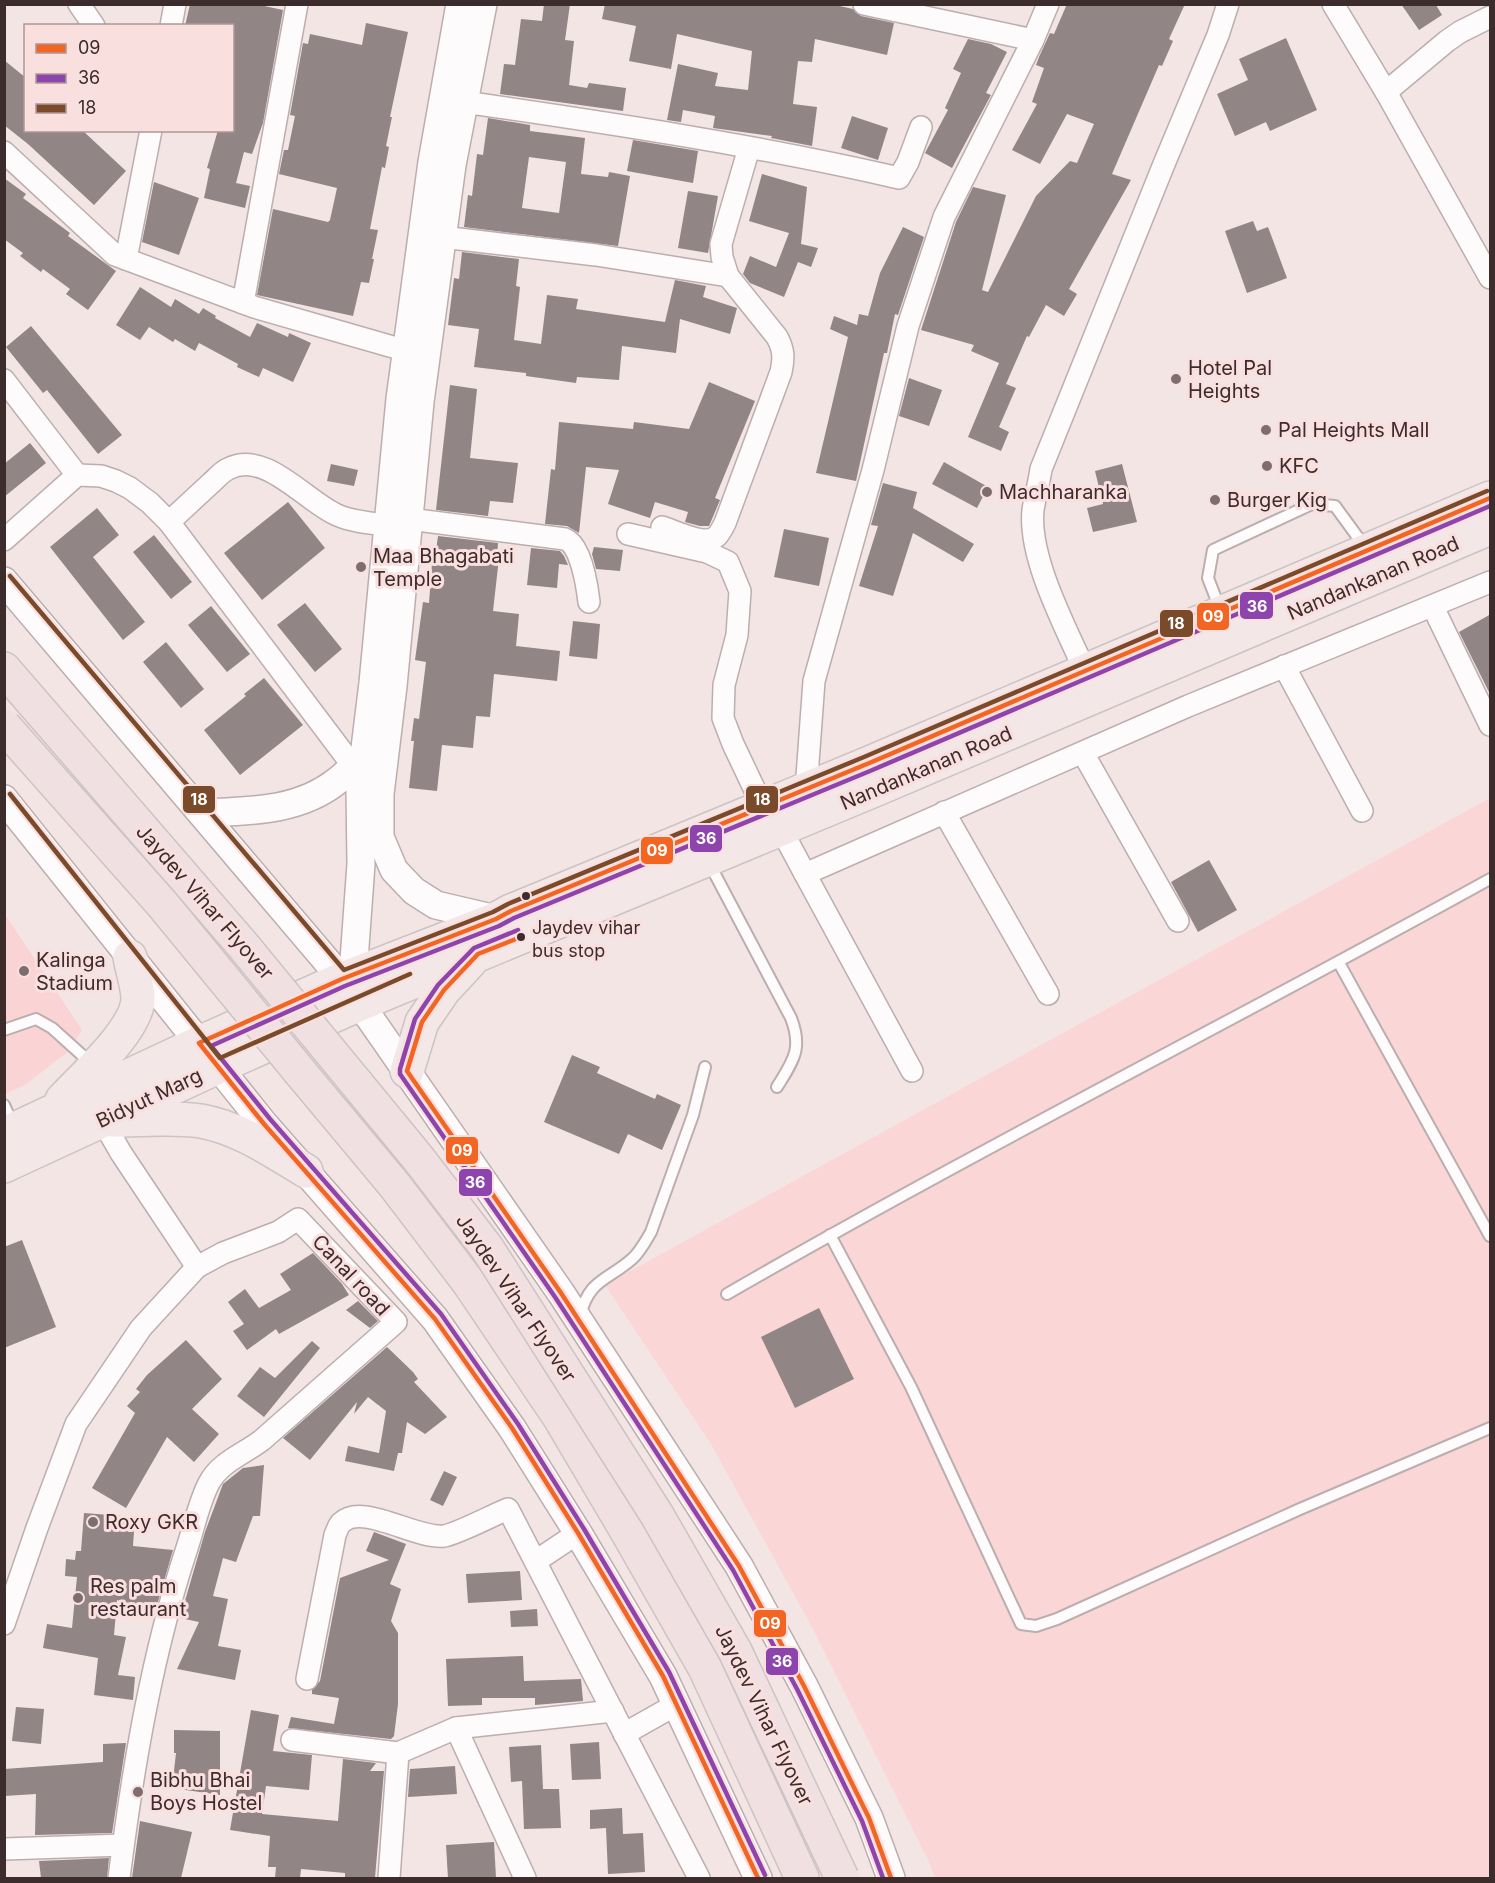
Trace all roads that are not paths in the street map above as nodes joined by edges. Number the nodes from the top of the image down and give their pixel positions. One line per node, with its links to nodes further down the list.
1 (79, 4): 12 (street)
2 (176, 4): 13 (street)
3 (297, 4): 26 (street)
4 (460, 4): 21 (street)
5 (483, 4): 16 (street)
6 (864, 4): 10 (street)
7 (1048, 4): 14 (street)
8 (1228, 4): 46 (street)
9 (1333, 4): 15 (street)
10 (936, 12): 14 (street)
11 (1491, 16): 15 (street)
12 (93, 24)
13 (171, 24)
14 (1033, 40): 51 (street)
15 (1386, 92): 25 (street)
16 (464, 102): 19 (street); 21 (street)
17 (921, 127): 19 (street)
18 (151, 132): 23 (street)
19 (749, 148): 24 (street)
20 (4, 152): 23 (street)
21 (442, 164): 22 (street); 27 (street)
22 (442, 237): 24 (street); 32 (street)
23 (126, 259): 26 (street)
24 (728, 276): 33 (street)
25 (1491, 278)
26 (243, 303): 27 (street)
27 (407, 351): 32 (street)
28 (4, 380): 29 (street)
29 (77, 475): 31 (street); 37 (street)
30 (1491, 498): 35 (main road)
31 (169, 522): 32 (street); 50 (street)
32 (398, 522): 41 (street); 50 (street); 60 (street)
33 (662, 527)
34 (1491, 528): 35 (main road, Nandankanan Road)
35 (1453, 529): 38 (main road, Nandankanan Road); 56 (main road, Nandankanan Road)
36 (628, 534): 56 (street)
37 (4, 540)
38 (1367, 550): 43 (main road, Nandankanan Road); 43 (lane)
39 (4, 581): 55 (street)
40 (1491, 582): 42 (street)
41 (589, 602)
42 (1433, 607): 44 (street); 47 (street)
43 (1222, 613): 46 (main road, Nandankanan Road)
44 (1284, 666): 49 (street); 53 (street)
45 (4, 669): 103 (highway, Jaydev Vihar Flyover, bridge)
46 (1085, 671): 51 (main road, Nandankanan Road)
47 (1491, 725)
48 (4, 726): 102 (highway, Jaydev Vihar Flyover, bridge)
49 (1083, 753): 54 (street); 61 (street)
50 (359, 761): 55 (street); 65 (street)
51 (806, 790): 56 (main road, Nandankanan Road)
52 (4, 800): 63 (street)
53 (1362, 811)
54 (944, 812): 58 (street); 66 (street)
55 (202, 813): 65 (street)
56 (772, 818): 57 (main road, Nandankanan Road); 58 (street); 60 (main road, Nandankanan Road)
57 (707, 860): 62 (main road, Nandankanan Road); 73 (lane)
58 (805, 874): 72 (street)
59 (1491, 879): 64 (lane)
60 (496, 919): 65 (main road, Nandankanan Road)
61 (1178, 921)
62 (478, 954): 65 (main road, Nandankanan Road); 71 (main road)
63 (130, 957): 68 (street); 69 (main road)
64 (1339, 963): 79 (lane); 80 (lane)
65 (352, 986): 68 (main road, Bidyut Marg); 71 (street)
66 (1048, 994)
67 (4, 1030): 69 (lane)
68 (208, 1055): 74 (main road, Bidyut Marg); 75 (main road, Bidyut Marg); 78 (street)
69 (93, 1066): 74 (main road)
70 (705, 1067): 83 (lane)
71 (407, 1071): 83 (street)
72 (912, 1071)
73 (777, 1087)
74 (51, 1112): 76 (main road, Bidyut Marg)
75 (102, 1120): 77 (main road, Bidyut Marg); 78 (main road); 81 (street)
76 (8, 1123)
77 (4, 1166)
78 (306, 1171): 85 (street)
79 (830, 1235): 82 (lane); 84 (lane)
80 (1491, 1236)
81 (197, 1268): 87 (street); 95 (street, Canal road)
82 (727, 1294)
83 (579, 1321): 104 (street)
84 (1491, 1428)
85 (578, 1533): 86 (street); 89 (street)
86 (536, 1561): 88 (street); 90 (street)
87 (4, 1624)
88 (307, 1679)
89 (677, 1704): 92 (street); 101 (street)
90 (612, 1711): 91 (street); 92 (street)
91 (456, 1728): 94 (street); 99 (street)
92 (624, 1734): 100 (street)
93 (292, 1740): 94 (street)
94 (398, 1753): 98 (street)
95 (123, 1845): 96 (street); 97 (street)
96 (4, 1849)
97 (119, 1878)
98 (389, 1878)
99 (525, 1878)
100 (699, 1878)
101 (758, 1878)
102 (801, 1878)
103 (842, 1878)
104 (891, 1878)

